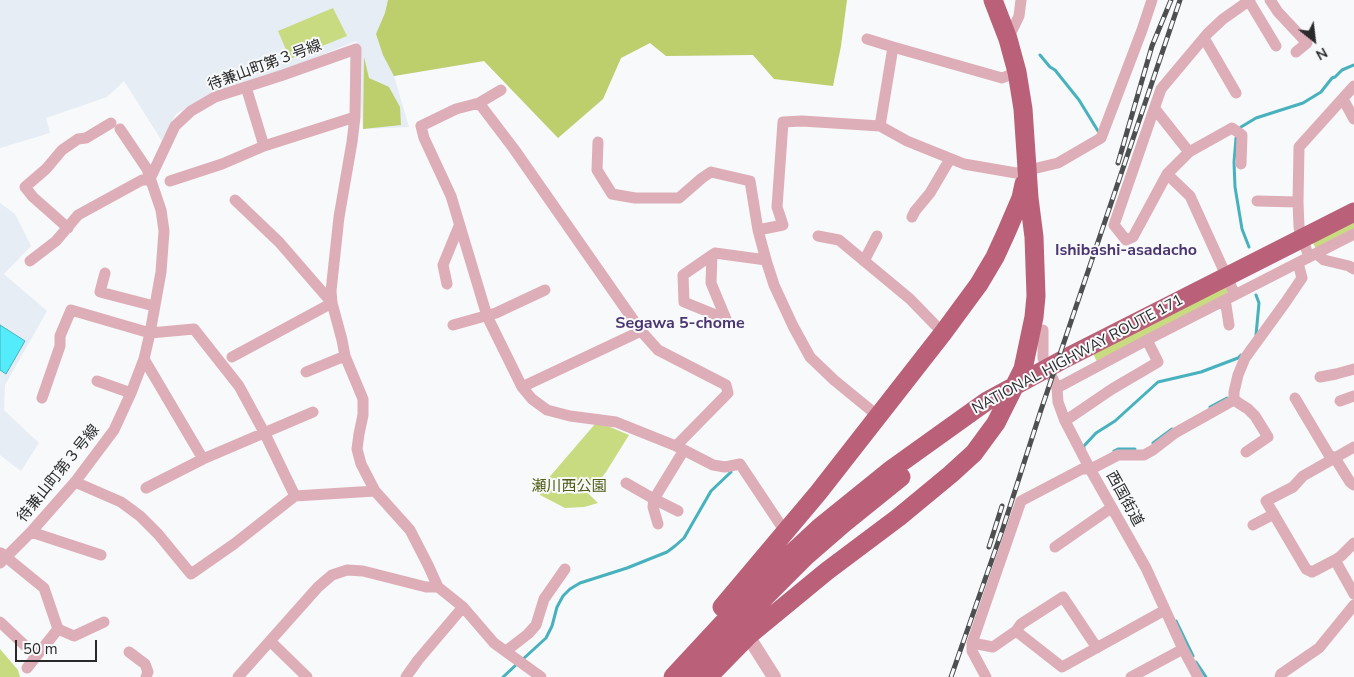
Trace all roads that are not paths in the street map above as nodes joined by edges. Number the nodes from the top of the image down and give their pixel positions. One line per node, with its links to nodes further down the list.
1 (993, 0): 8 (highway)
2 (1021, 0): 8 (street)
3 (1152, 0): 28 (street)
4 (1250, 0): 6 (street); 9 (street)
5 (1270, 0): 11 (street)
6 (1204, 38): 16 (street); 19 (street)
7 (867, 39): 10 (street)
8 (1008, 39): 12 (highway)
9 (1276, 46)
10 (893, 47): 12 (street); 22 (street)
11 (1296, 52)
12 (1017, 72): 28 (highway)
13 (1354, 86): 17 (street)
14 (246, 88): 20 (street, 待兼山町第３号線); 24 (street); 30 (street, 待兼山町第３号線)
15 (501, 90): 18 (street)
16 (1236, 93)
17 (1343, 99): 21 (street); 34 (street)
18 (479, 103): 38 (street); 66 (street)
19 (1155, 109): 25 (street); 29 (street)
20 (355, 117): 24 (street); 61 (street)
21 (1354, 119)
22 (880, 126): 26 (street); 41 (street)
23 (598, 142): 41 (street)
24 (264, 146): 31 (street)
25 (1189, 152): 27 (street); 29 (street)
26 (950, 159): 28 (street); 37 (street)
27 (1241, 164)
28 (1026, 170): 43 (highway); 47 (highway)
29 (1167, 174): 55 (street)
30 (150, 179): 40 (street); 40 (street); 62 (street, 待兼山町第３号線)
31 (170, 181)
32 (235, 200): 61 (street)
33 (1257, 201): 34 (street)
34 (1298, 202): 42 (street)
35 (1354, 204): 42 (street)
36 (1354, 212): 91 (highway, NATIONAL HIGHWAY ROUTE 171)
37 (912, 217)
38 (460, 226): 57 (street); 63 (street)
39 (1354, 226): 91 (highway, NATIONAL HIGHWAY ROUTE 171)
40 (68, 228): 50 (street)
41 (758, 230): 51 (street)
42 (1300, 232): 49 (street); 55 (street)
43 (1006, 233): 47 (highway); 68 (highway)
44 (1354, 234): 49 (street)
45 (818, 236): 52 (street)
46 (877, 236): 52 (street)
47 (1034, 237): 69 (highway)
48 (712, 255): 48 (street); 51 (street)
49 (1313, 255): 53 (street); 54 (street)
50 (30, 260)
51 (766, 260): 88 (street)
52 (864, 261): 68 (street)
53 (1298, 263): 59 (street); 85 (street)
54 (1354, 269)
55 (1224, 270): 59 (street); 74 (street)
56 (105, 273): 62 (street)
57 (447, 284)
58 (545, 290): 63 (street)
59 (1235, 295): 60 (street)
60 (1224, 300): 65 (street); 70 (street)
61 (332, 303): 71 (street); 72 (street)
62 (154, 306): 67 (street, 待兼山町第３号線)
63 (487, 316): 64 (street); 79 (street)
64 (453, 325)
65 (1229, 325)
66 (642, 331): 79 (street); 92 (street)
67 (150, 333): 73 (street, 待兼山町第３号線); 83 (street); 90 (street)
68 (943, 333): 88 (highway)
69 (1036, 334): 80 (street, 西国街道); 127 (highway)
70 (1146, 340): 74 (street); 89 (street)
71 (345, 356): 76 (street); 102 (street)
72 (232, 357)
73 (144, 360): 81 (street, 待兼山町第３号線); 96 (street)
74 (1096, 366): 80 (street)
75 (1354, 369): 77 (street)
76 (306, 372)
77 (1320, 377)
78 (97, 381): 81 (street)
79 (522, 387): 92 (street)
80 (1057, 388): 89 (street, 西国街道)
81 (131, 393): 98 (street, 待兼山町第３号線)
82 (1354, 396): 86 (street)
83 (42, 398)
84 (1296, 398): 95 (street)
85 (1234, 400): 94 (street); 97 (street)
86 (1340, 401)
87 (313, 412): 90 (street)
88 (878, 416): 110 (highway)
89 (1065, 421): 97 (street, 西国街道)
90 (264, 434): 96 (street); 103 (street)
91 (942, 440): 141 (highway, NATIONAL HIGHWAY ROUTE 171); 142 (highway, NATIONAL HIGHWAY ROUTE 171)
92 (680, 448): 104 (street); 110 (street)
93 (1354, 448): 95 (street)
94 (1246, 452)
95 (1335, 458): 100 (street); 107 (street)
96 (203, 459): 101 (street)
97 (1094, 467): 105 (street, 西国街道); 129 (street)
98 (75, 482): 103 (street); 111 (street, 待兼山町第３号線)
99 (626, 483): 104 (street)
100 (1353, 486)
101 (146, 488)
102 (375, 491): 103 (street); 118 (street)
103 (295, 496)
104 (654, 499): 106 (street); 108 (street)
105 (1111, 508): 113 (street); 122 (street, 西国街道)
106 (678, 511)
107 (1274, 514): 109 (street); 116 (street)
108 (658, 524)
109 (1253, 526)
110 (786, 530): 141 (highway)
111 (31, 532): 114 (street); 115 (street, 待兼山町第３号線)
112 (1354, 543): 116 (street)
113 (1055, 547)
114 (100, 555)
115 (2, 557): 125 (street)
116 (1335, 560): 119 (street)
117 (565, 569): 132 (street)
118 (438, 587): 121 (street); 128 (street)
119 (1354, 594)
120 (1354, 605): 148 (street)
121 (463, 607): 132 (street); 139 (street)
122 (1165, 610): 130 (street); 131 (street, 西国街道)
123 (0, 622): 134 (street)
124 (104, 622): 125 (street)
125 (58, 628): 134 (street)
126 (1016, 631): 129 (street); 130 (street); 130 (street)
127 (748, 636): 143 (highway); 144 (street)
128 (270, 641): 137 (street); 138 (street)
129 (972, 644): 145 (street)
130 (1098, 648)
131 (1183, 650): 146 (street); 147 (street, 西国街道)
132 (506, 651): 140 (street)
133 (130, 652): 136 (street)
134 (36, 656): 135 (street)
135 (27, 668)
136 (146, 677)
137 (238, 677)
138 (308, 677)
139 (406, 677)
140 (542, 677)
141 (672, 677)
142 (693, 677)
143 (708, 677)
144 (774, 677)
145 (986, 677)
146 (1131, 677)
147 (1198, 677)
148 (1280, 677)

